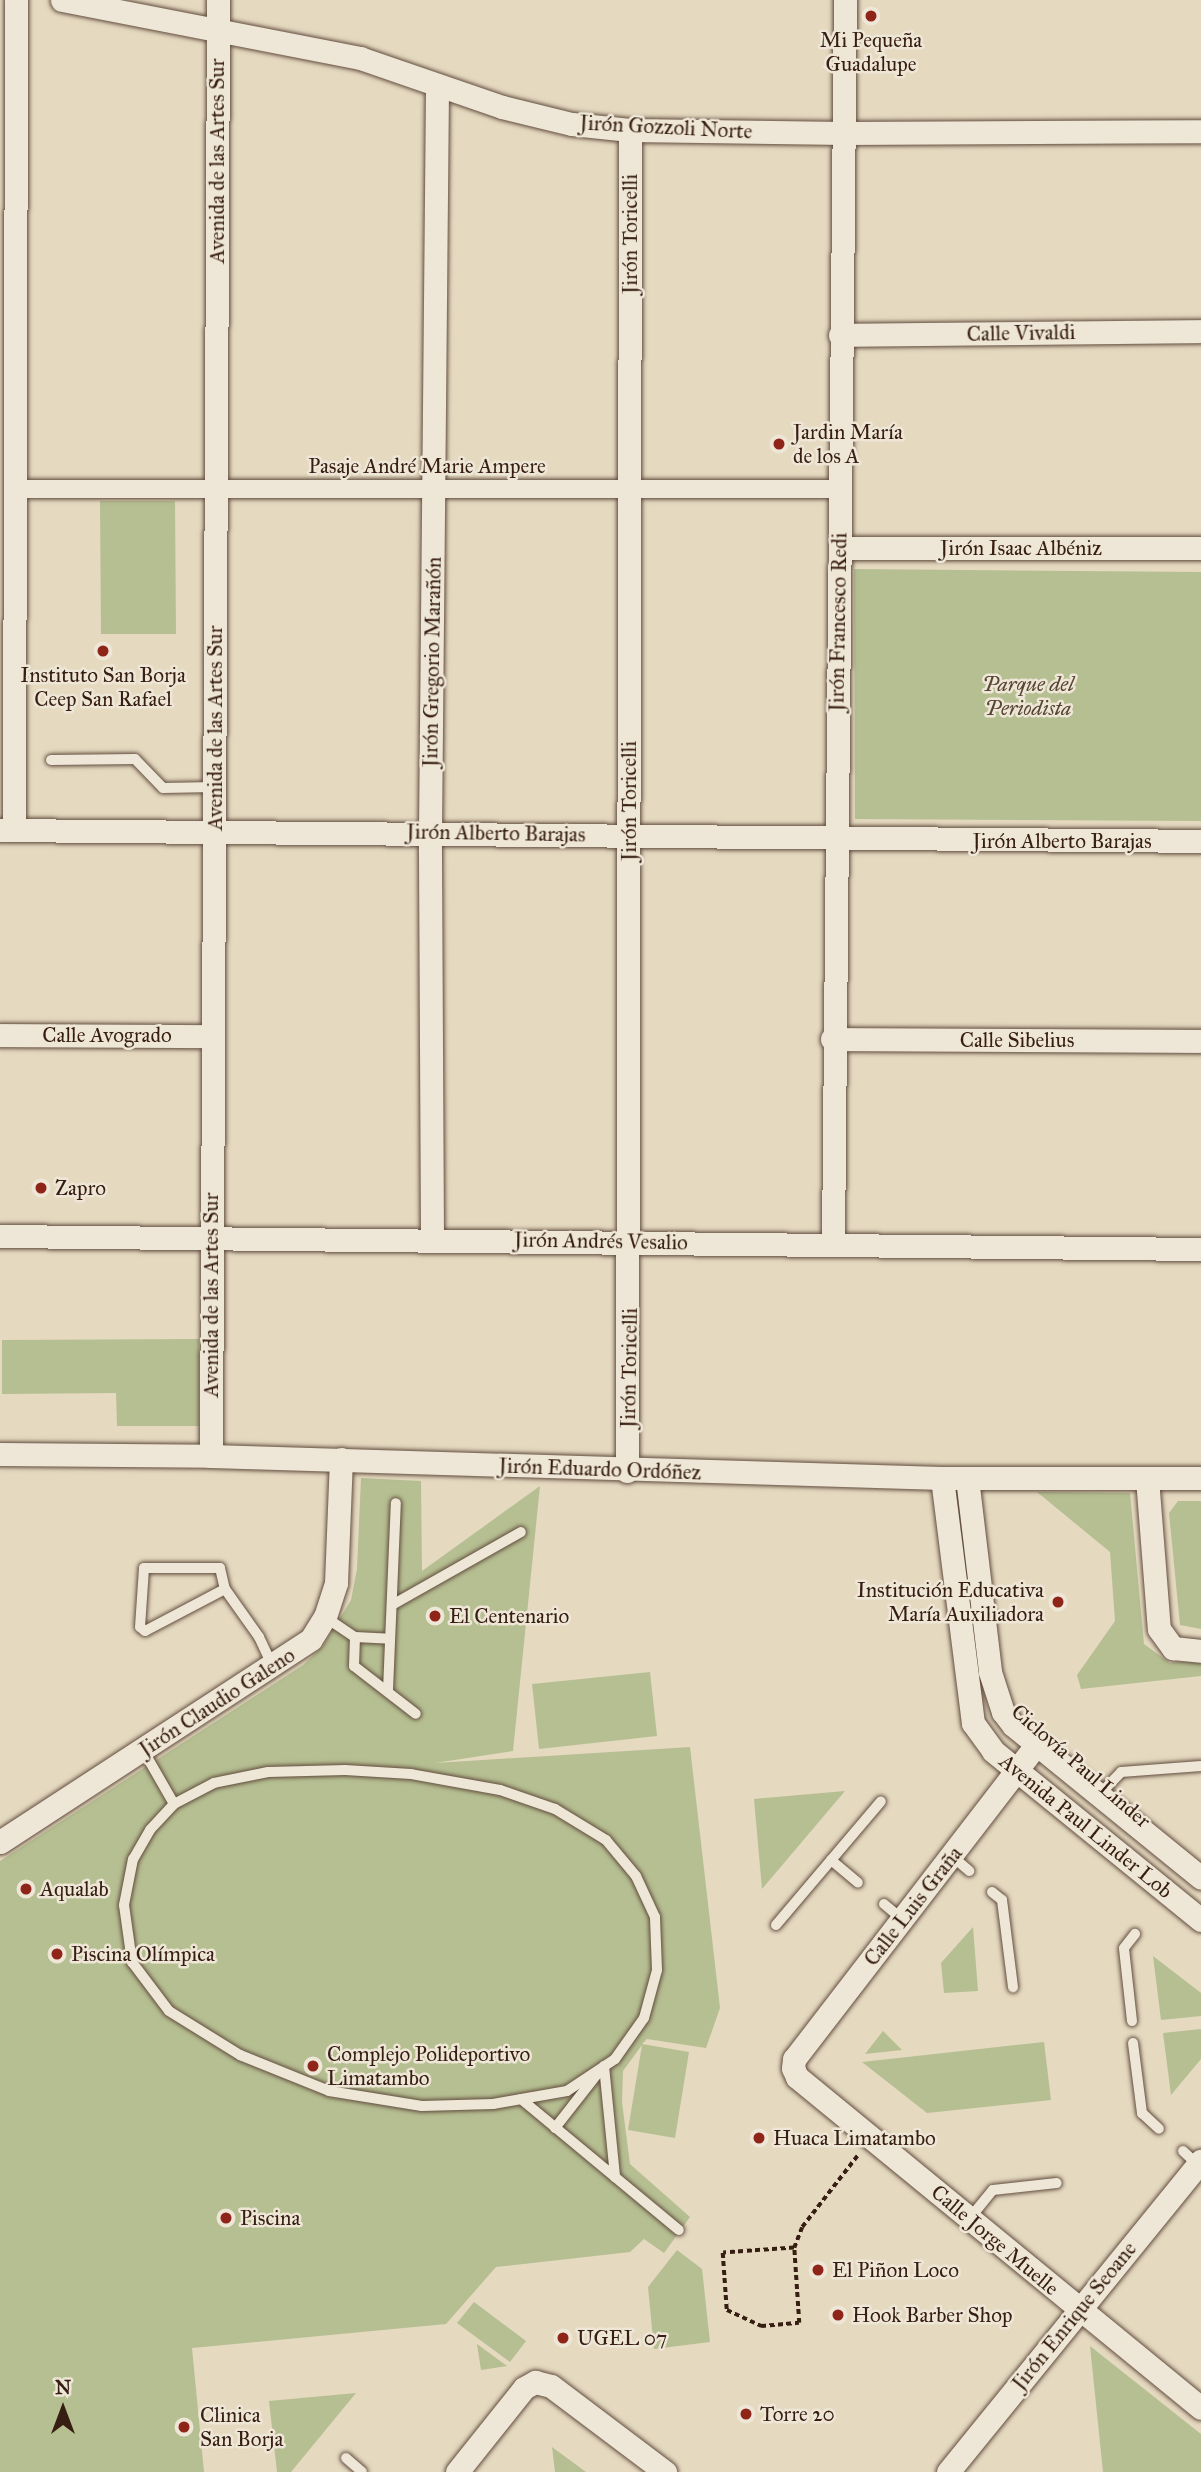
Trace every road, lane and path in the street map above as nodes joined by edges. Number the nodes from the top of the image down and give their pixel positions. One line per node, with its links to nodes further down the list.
1 (16, 0): 10 (street)
2 (62, 0): 5 (street, Jirón Gozzoli Norte)
3 (218, 0): 5 (street, Avenida de las Artes Sur)
4 (845, 0): 9 (street, Jirón Francesco Redi)
5 (218, 27): 6 (street, Jirón Gozzoli Norte); 16 (street, Avenida de las Artes Sur)
6 (437, 85): 7 (street, Jirón Gozzoli Norte); 17 (street, Jirón Gregorio Marañón)
7 (630, 130): 9 (street, Jirón Gozzoli Norte); 14 (street, Jirón Toricelli)
8 (1201, 131): 9 (street, Jirón Gozzoli Norte)
9 (844, 133): 12 (street, Jirón Francesco Redi)
10 (6, 216): 13 (street)
11 (1201, 331): 12 (street, Calle Vivaldi)
12 (840, 335): 18 (street, Jirón Francesco Redi)
13 (7, 435): 15 (street)
14 (629, 487): 17 (street, Pasaje André Marie Ampere); 18 (street, Pasaje André Marie Ampere); 27 (street, Jirón Toricelli)
15 (14, 489): 16 (street, Pasaje André Marie Ampere); 21 (street)
16 (216, 489): 17 (street, Pasaje André Marie Ampere); 23 (street, Avenida de las Artes Sur)
17 (433, 489): 25 (street, Jirón Gregorio Marañón)
18 (840, 489): 19 (street, Jirón Francesco Redi)
19 (840, 548): 20 (street, Jirón Isaac Albéniz); 28 (street, Jirón Francesco Redi)
20 (1201, 548)
21 (7, 631): 24 (street)
22 (51, 760): 23 (lane)
23 (215, 787): 26 (street, Avenida de las Artes Sur)
24 (7, 830): 26 (street, Jirón Alberto Barajas)
25 (430, 832): 26 (street, Jirón Alberto Barajas); 27 (street, Jirón Alberto Barajas); 36 (street, Jirón Gregorio Marañón)
26 (215, 833): 31 (street, Avenida de las Artes Sur)
27 (629, 835): 28 (street, Jirón Alberto Barajas); 37 (street, Jirón Toricelli)
28 (835, 840): 29 (street, Jirón Alberto Barajas); 32 (street, Jirón Francesco Redi)
29 (1201, 841)
30 (0, 1035): 31 (street, Calle Avogrado)
31 (213, 1036): 35 (street, Avenida de las Artes Sur)
32 (832, 1039): 33 (street, Calle Sibelius); 38 (street, Jirón Francesco Redi)
33 (1201, 1041)
34 (0, 1236): 35 (street, Jirón Andrés Vesalio)
35 (211, 1237): 36 (street, Jirón Andrés Vesalio); 41 (street, Avenida de las Artes Sur)
36 (432, 1238): 37 (street, Jirón Andrés Vesalio)
37 (631, 1241): 38 (street, Jirón Andrés Vesalio); 43 (street, Jirón Toricelli)
38 (833, 1244): 39 (street, Jirón Andrés Vesalio)
39 (1201, 1249)
40 (0, 1454): 41 (street, Jirón Eduardo Ordóñez)
41 (211, 1456): 42 (street, Jirón Eduardo Ordóñez)
42 (341, 1460): 43 (street, Jirón Eduardo Ordóñez); 52 (street, Jirón Claudio Galeno)
43 (627, 1471): 44 (street, Jirón Eduardo Ordóñez)
44 (943, 1478): 45 (street, Jirón Eduardo Ordóñez); 62 (street, Avenida Paul Linder Lob)
45 (967, 1478): 46 (street, Jirón Eduardo Ordóñez); 59 (street, Avenida Paul Linder Lob)
46 (1147, 1478): 47 (street, Jirón Eduardo Ordóñez); 55 (street)
47 (1201, 1478)
48 (396, 1503): 51 (lane)
49 (521, 1532): 51 (lane)
50 (225, 1589): 50 (lane); 56 (lane)
51 (392, 1605): 54 (lane)
52 (325, 1617): 53 (lane); 56 (street, Jirón Claudio Galeno)
53 (355, 1637): 54 (lane); 57 (lane)
54 (390, 1639): 57 (lane)
55 (1201, 1651)
56 (273, 1667): 60 (street, Jirón Claudio Galeno)
57 (388, 1690): 58 (lane)
58 (416, 1713)
59 (1037, 1745): 62 (street, Calle Luis Graña); 63 (street, Avenida Paul Linder Lob)
60 (143, 1750): 65 (lane); 66 (street, Jirón Claudio Galeno)
61 (1201, 1766): 63 (lane)
62 (1018, 1771): 71 (street, Avenida Paul Linder Lob); 73 (street, Calle Luis Graña)
63 (1099, 1795): 68 (street, Avenida Paul Linder Lob)
64 (881, 1801): 67 (lane)
65 (174, 1804): 80 (lane); 82 (lane)
66 (0, 1842)
67 (831, 1860): 69 (lane); 75 (lane)
68 (1194, 1872): 71 (street)
69 (858, 1882)
70 (992, 1892): 77 (lane)
71 (1163, 1895): 74 (street, Avenida Paul Linder Lob)
72 (884, 1903): 73 (lane)
73 (902, 1919): 81 (street, Calle Luis Graña)
74 (1201, 1920)
75 (776, 1925)
76 (1135, 1934): 78 (lane)
77 (1013, 1987)
78 (1132, 2021)
79 (1133, 2043): 84 (lane)
80 (604, 2066): 82 (lane); 83 (lane); 87 (lane)
81 (793, 2068): 89 (street, Calle Jorge Muelle)
82 (521, 2099): 83 (lane)
83 (555, 2128): 87 (lane)
84 (1159, 2129)
85 (859, 2154): 91 (path)
86 (1194, 2159): 92 (street, Jirón Enrique Seoane)
87 (615, 2177): 90 (lane)
88 (1058, 2183): 89 (lane)
89 (970, 2218): 92 (street, Calle Jorge Muelle)
90 (679, 2230)
91 (794, 2248): 91 (path)
92 (1077, 2309): 93 (street, Calle Jorge Muelle); 98 (street, Jirón Enrique Seoane)
93 (1201, 2408)
94 (346, 2458): 95 (lane)
95 (362, 2472)
96 (457, 2472): 97 (street)
97 (664, 2472)
98 (948, 2472)

